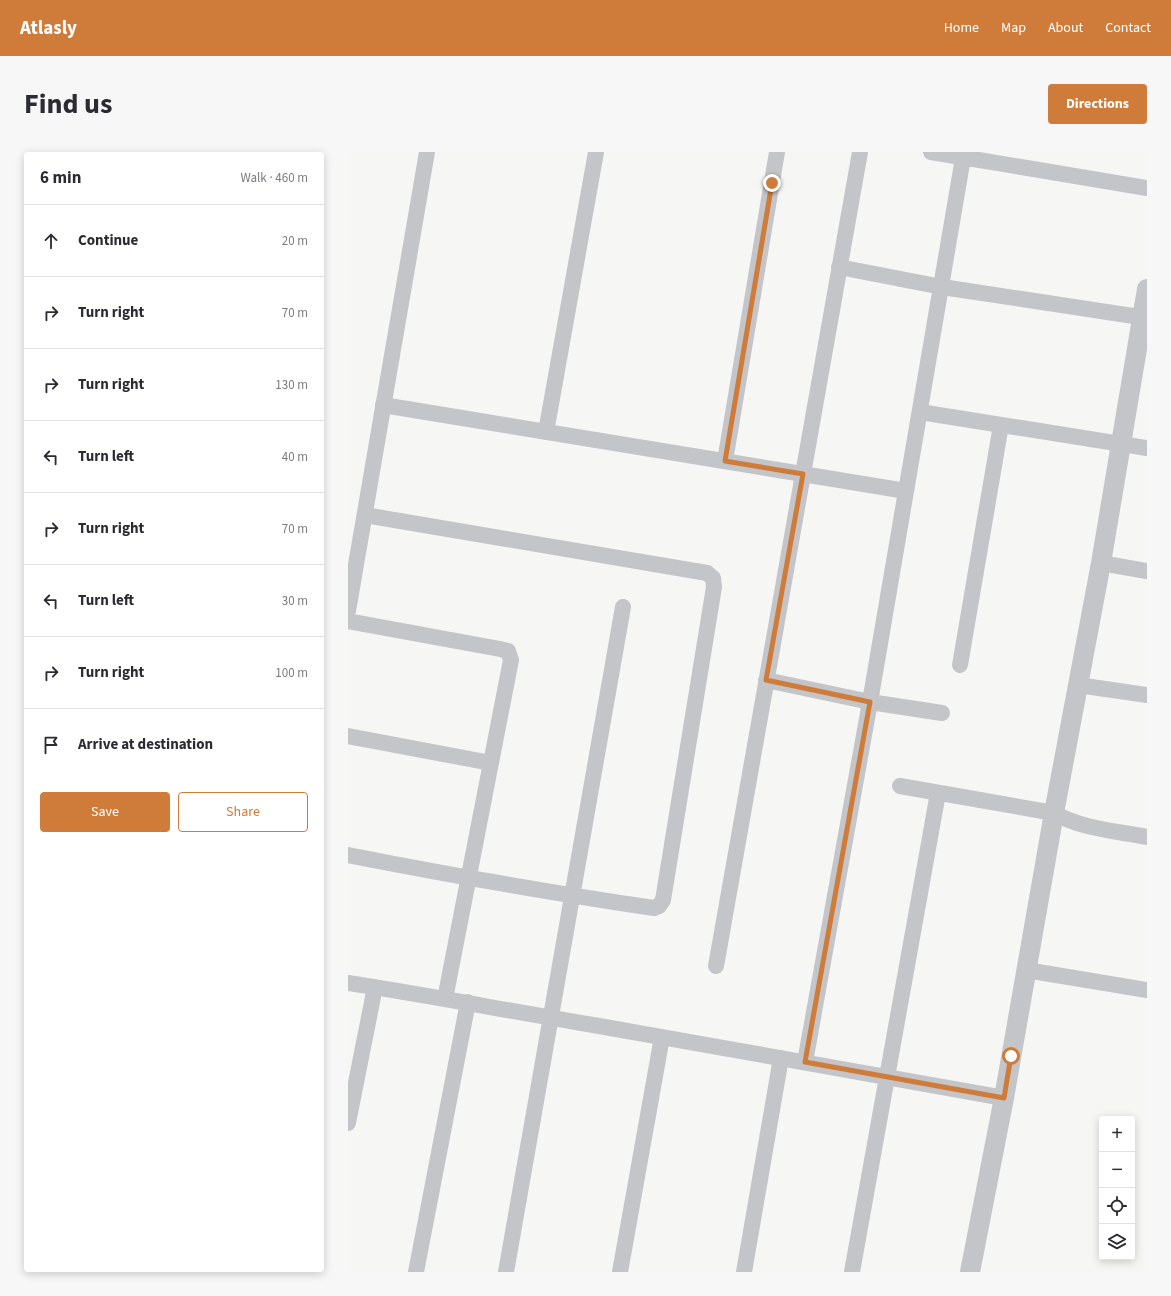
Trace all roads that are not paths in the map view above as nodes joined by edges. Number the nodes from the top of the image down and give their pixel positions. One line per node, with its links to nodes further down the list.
1 (427, 152): 12 (street)
2 (596, 152): 15 (street)
3 (777, 152): 18 (street)
4 (860, 152): 8 (street)
5 (931, 152): 6 (street)
6 (964, 155): 7 (street); 9 (street)
7 (1147, 188)
8 (839, 267): 9 (street); 19 (street)
9 (942, 287): 11 (street); 13 (street)
10 (1147, 289): 11 (street)
11 (1145, 317): 16 (street)
12 (383, 405): 15 (street); 21 (street)
13 (920, 412): 14 (street); 20 (street)
14 (1001, 425): 16 (street); 27 (street)
15 (546, 432): 18 (street)
16 (1121, 444): 17 (street); 22 (street)
17 (1147, 448)
18 (725, 461): 19 (street)
19 (803, 474): 20 (street); 28 (street)
20 (906, 491): 31 (street)
21 (365, 515): 25 (street); 41 (street)
22 (1101, 563): 23 (street); 29 (street)
23 (1147, 571)
24 (623, 607): 41 (street)
25 (348, 611)
26 (348, 621): 34 (street)
27 (960, 665)
28 (766, 680): 31 (street); 42 (street)
29 (1078, 685): 30 (street); 37 (street)
30 (1147, 695)
31 (870, 702): 32 (street); 52 (street)
32 (942, 713)
33 (348, 736): 34 (street)
34 (491, 763): 40 (street)
35 (900, 786): 36 (street)
36 (938, 793): 37 (street); 53 (street)
37 (1054, 813): 38 (street); 43 (street)
38 (1147, 836)
39 (348, 855): 40 (street)
40 (468, 879): 41 (street); 47 (street)
41 (572, 896): 49 (street)
42 (716, 966)
43 (1026, 970): 46 (street); 54 (street)
44 (348, 983): 45 (street)
45 (375, 987): 47 (street); 55 (street)
46 (1147, 990)
47 (445, 998): 48 (street)
48 (468, 1002): 49 (street); 56 (street)
49 (550, 1018): 50 (street); 57 (street)
50 (662, 1037): 51 (street); 58 (street)
51 (781, 1058): 52 (street); 59 (street)
52 (805, 1062): 53 (street)
53 (887, 1076): 54 (street); 60 (street)
54 (1004, 1098): 61 (street)
55 (348, 1123)
56 (416, 1272)
57 (506, 1272)
58 (620, 1272)
59 (744, 1272)
60 (852, 1272)
61 (970, 1272)

